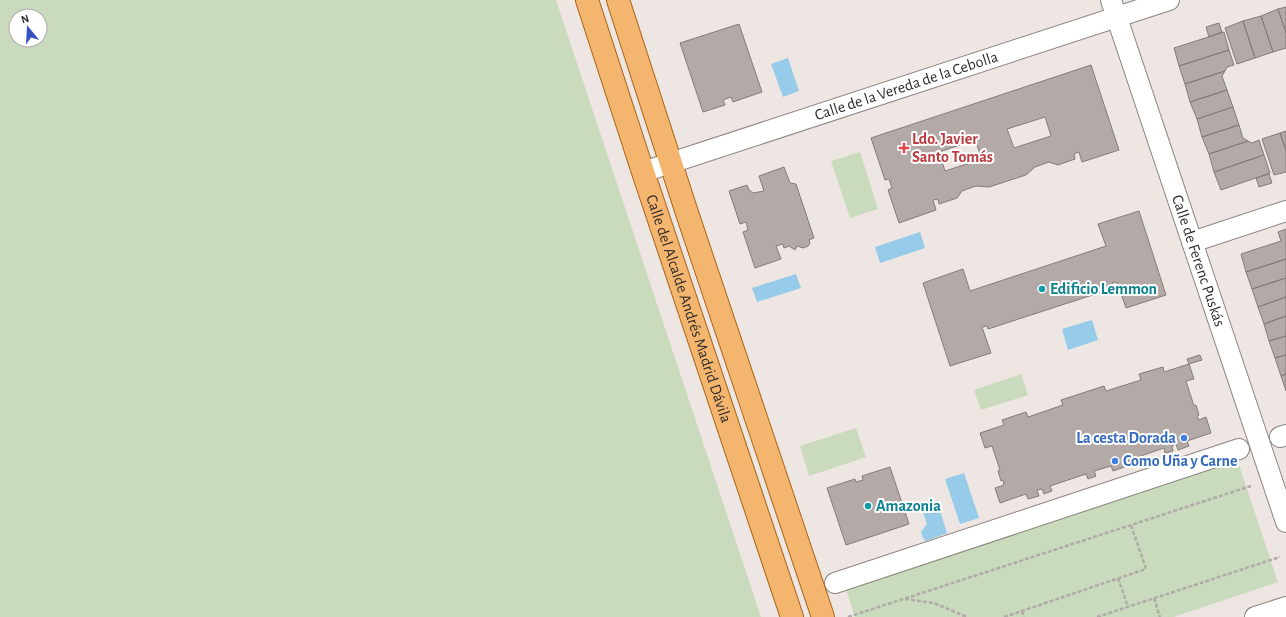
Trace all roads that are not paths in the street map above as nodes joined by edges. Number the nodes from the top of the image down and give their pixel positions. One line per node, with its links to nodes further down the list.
1 (587, 0): 6 (main road, Calle del Alcalde Andrés Madrid Dávila)
2 (618, 0): 5 (main road, Calle del Alcalde Andrés Madrid Dávila)
3 (1169, 0): 4 (street, Calle de la Vereda de la Cebolla)
4 (1114, 8): 5 (street, Calle de la Vereda de la Cebolla); 8 (street, Calle de Ferenc Puskás)
5 (671, 162): 6 (street, Calle de la Vereda de la Cebolla); 14 (main road, Calle del Alcalde Andrés Madrid Dávila)
6 (643, 172): 13 (main road, Calle del Alcalde Andrés Madrid Dávila)
7 (1286, 211): 8 (street)
8 (1192, 242): 10 (street, Calle de Ferenc Puskás)
9 (1239, 448): 11 (street)
10 (1286, 522)
11 (835, 583)
12 (1286, 607): 15 (street)
13 (792, 617)
14 (823, 617)
15 (1255, 617)

